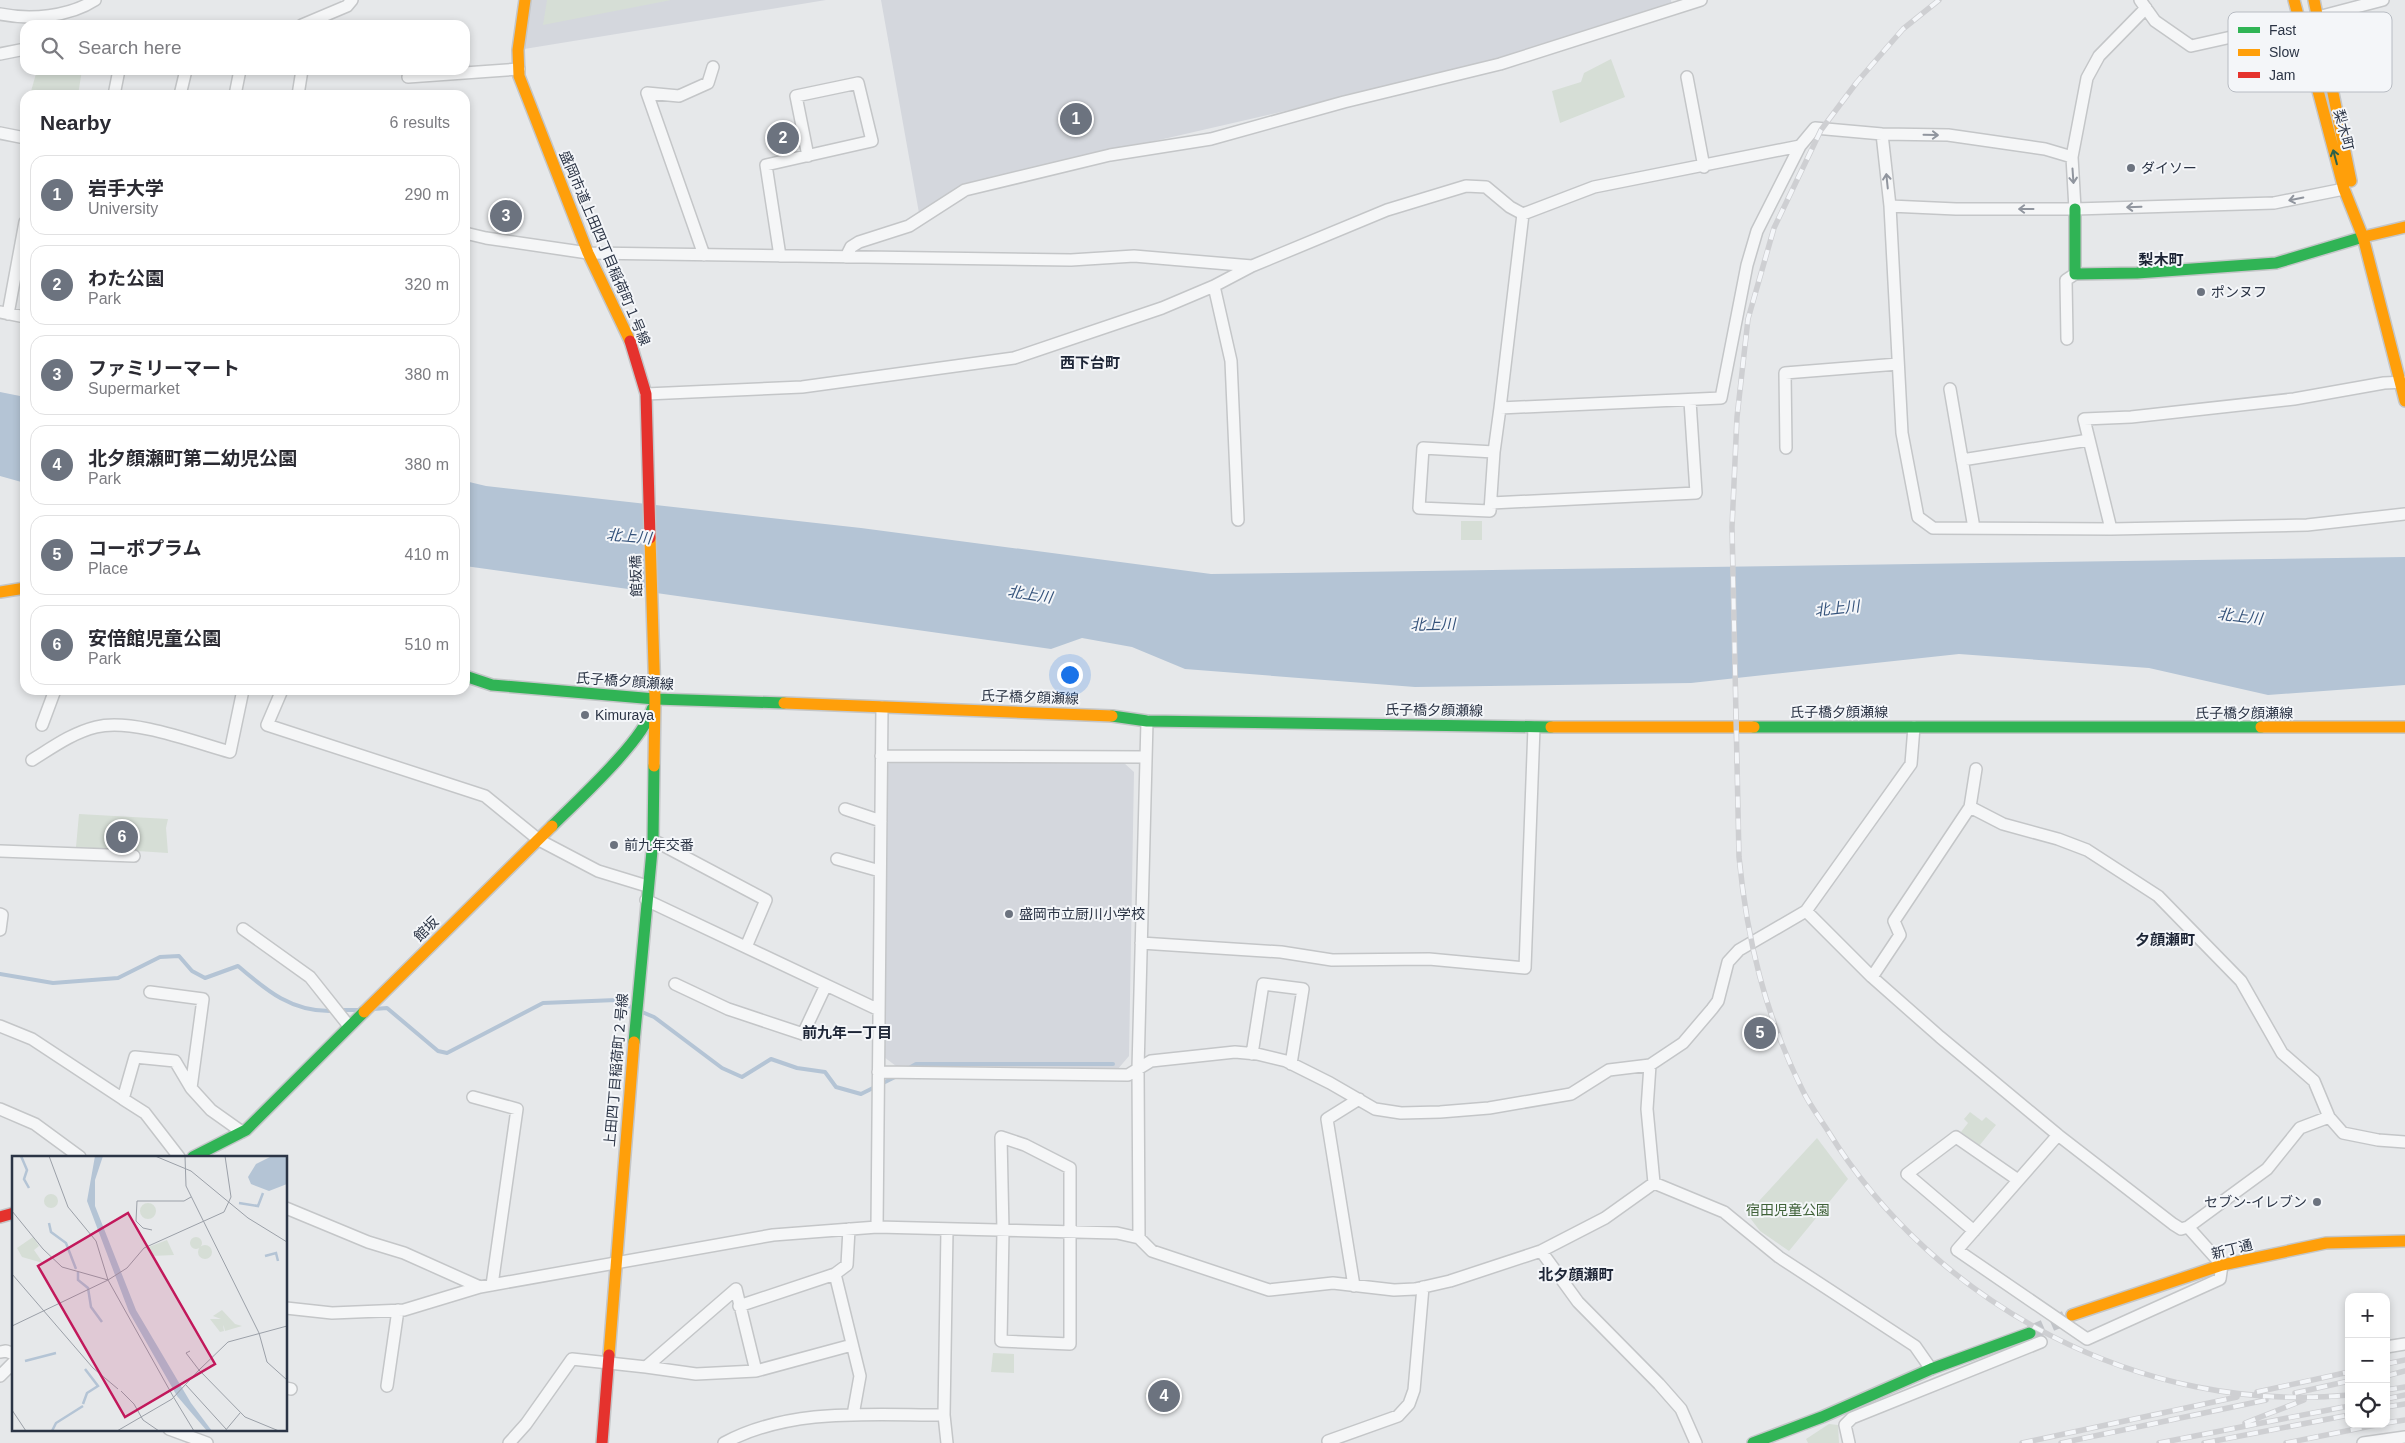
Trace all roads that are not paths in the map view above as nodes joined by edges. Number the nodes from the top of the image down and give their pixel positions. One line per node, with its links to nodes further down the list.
1 (95, 0): 8 (street)
2 (352, 0): 9 (street)
3 (525, 0): 14 (street, 盛岡市道上田四丁目稲荷町１号線)
4 (1701, 0): 47 (street)
5 (2383, 0): 7 (street)
6 (2143, 4): 10 (street); 34 (street)
7 (2337, 12)
8 (0, 14)
9 (314, 20)
10 (2228, 38)
11 (20, 50): 12 (street)
12 (0, 54)
13 (713, 67): 45 (street)
14 (519, 69): 15 (street); 44 (street, 盛岡市道上田四丁目稲荷町１号線)
15 (470, 73)
16 (117, 75): 23 (street)
17 (185, 75): 24 (street)
18 (239, 75): 25 (street)
19 (301, 75): 26 (street)
20 (436, 75): 21 (street)
21 (408, 77)
22 (1687, 77): 35 (street)
23 (115, 90)
24 (181, 90)
25 (236, 90)
26 (299, 90)
27 (2318, 92): 36 (street, 梨木町, one-way to 27)
28 (2333, 92): 42 (street)
29 (0, 133): 31 (street)
30 (1882, 134): 32 (street); 34 (street, one-way to 34); 37 (street, one-way to 30)
31 (20, 137)
32 (1800, 146): 35 (street); 58 (street)
33 (808, 156): 33 (street); 46 (street)
34 (2072, 157): 38 (street, one-way to 38)
35 (1704, 167): 39 (street)
36 (2344, 189): 38 (street, one-way to 38); 42 (street, 梨木町)
37 (1890, 206): 38 (street, one-way to 37); 54 (street)
38 (2075, 209): 49 (street)
39 (1523, 214): 48 (street); 60 (street)
40 (2405, 227): 42 (street)
41 (470, 233): 44 (street)
42 (2363, 236): 49 (street); 55 (street)
43 (20, 244): 51 (street)
44 (588, 254): 45 (street); 57 (street, 盛岡市道上田四丁目稲荷町１号線)
45 (704, 255): 46 (street)
46 (780, 256): 47 (street)
47 (846, 256): 48 (street)
48 (1252, 266): 50 (street)
49 (2075, 274): 53 (street)
50 (1214, 286): 57 (street); 68 (street)
51 (4, 313): 52 (street)
52 (20, 316)
53 (2067, 338)
54 (1898, 364): 62 (street); 69 (street)
55 (2402, 383): 59 (street); 61 (street)
56 (1950, 389): 65 (street)
57 (646, 394): 63 (street, 盛岡市道上田四丁目稲荷町１号線)
58 (1690, 401): 60 (street); 66 (street)
59 (2405, 402)
60 (1500, 408): 64 (street)
61 (2089, 440): 65 (street); 70 (street)
62 (1786, 448)
63 (648, 452): 78 (street, 館坂橋)
64 (1494, 452): 66 (street); 66 (street)
65 (1962, 460): 69 (street)
66 (1491, 503)
67 (2405, 514): 70 (street)
68 (1238, 520)
69 (1974, 528): 70 (street)
70 (2111, 529)
71 (20, 589): 72 (street)
72 (0, 592): 73 (street)
73 (0, 602)
74 (470, 678): 78 (street, 氏子橋夕顔瀬線)
75 (53, 695): 81 (street)
76 (242, 695): 87 (street)
77 (280, 695): 92 (street)
78 (655, 699): 79 (street, 氏子橋夕顔瀬線); 92 (street, 館坂); 93 (street, 上田四丁目稲荷町２号線)
79 (882, 707): 80 (street, 氏子橋夕顔瀬線); 85 (street)
80 (1147, 721): 82 (street, 氏子橋夕顔瀬線); 86 (street)
81 (42, 725)
82 (1534, 727): 83 (street, 氏子橋夕顔瀬線); 104 (street)
83 (1914, 727): 84 (street, 氏子橋夕顔瀬線); 100 (street)
84 (2405, 727)
85 (881, 756): 86 (street); 91 (street)
86 (1146, 757): 104 (street)
87 (32, 760)
88 (1976, 769): 89 (street)
89 (1970, 807): 106 (street); 123 (street)
90 (845, 809): 91 (street)
91 (880, 821): 97 (street)
92 (539, 840): 98 (street); 112 (street, 館坂)
93 (653, 840): 98 (street, 上田四丁目稲荷町２号線); 105 (street)
94 (0, 851): 95 (street)
95 (134, 856)
96 (837, 859): 97 (street)
97 (880, 871): 110 (street)
98 (647, 886): 99 (street, 上田四丁目稲荷町２号線)
99 (646, 900): 105 (street); 144 (street, 上田四丁目稲荷町２号線)
100 (1806, 911): 106 (street); 115 (street)
101 (0, 914): 103 (street)
102 (243, 929): 112 (street)
103 (0, 930)
104 (1141, 943): 116 (street)
105 (746, 947): 108 (street)
106 (1872, 977): 125 (street)
107 (675, 984): 108 (street)
108 (826, 985): 110 (street)
109 (150, 992): 118 (street)
110 (879, 1010): 117 (street)
111 (0, 1026): 120 (street)
112 (349, 1026): 124 (street, 館坂)
113 (1252, 1054): 114 (street); 114 (street); 116 (street)
114 (1291, 1064): 121 (street)
115 (1650, 1065): 121 (street); 132 (street)
116 (1138, 1069): 117 (street); 141 (street)
117 (878, 1072): 134 (street)
118 (192, 1088): 120 (street); 124 (street)
119 (473, 1097): 147 (street)
120 (123, 1099): 129 (street)
121 (1359, 1099): 148 (street)
122 (0, 1109): 128 (street)
123 (2329, 1117): 126 (street); 135 (street)
124 (242, 1132): 127 (street, 館坂)
125 (2058, 1135): 131 (street); 135 (street)
126 (2405, 1142)
127 (214, 1151): 130 (street, 館坂)
128 (79, 1156)
129 (178, 1156)
130 (196, 1156)
131 (2018, 1180): 139 (street); 139 (street)
132 (1654, 1183): 143 (street); 163 (street)
133 (288, 1209): 150 (street)
134 (876, 1227): 136 (street); 137 (street)
135 (2188, 1227): 145 (street)
136 (850, 1229): 144 (street); 146 (street)
137 (948, 1230): 138 (street); 168 (street)
138 (1003, 1231): 140 (street); 140 (street); 140 (street)
139 (1974, 1231): 145 (street)
140 (1071, 1232): 141 (street)
141 (1139, 1238): 148 (street)
142 (2405, 1241): 145 (street, 新丁通)
143 (1541, 1251): 149 (street); 178 (street)
144 (614, 1264): 147 (street); 161 (street, 上田四丁目稲荷町２号線)
145 (2222, 1266): 154 (street, 新丁通)
146 (834, 1274): 151 (street); 158 (street)
147 (492, 1285): 150 (street)
148 (1354, 1286): 149 (street)
149 (1423, 1287): 172 (street)
150 (480, 1288): 153 (street)
151 (739, 1306): 162 (street); 164 (street)
152 (288, 1308): 153 (street)
153 (398, 1310): 166 (street)
154 (2072, 1315)
155 (2030, 1333): 163 (street)
156 (2041, 1342): 180 (street)
157 (2405, 1344): 159 (street)
158 (852, 1345): 164 (street); 167 (street)
159 (2390, 1346)
160 (12, 1364): 165 (street)
161 (608, 1364): 162 (street); 174 (street); 175 (street, 上田四丁目稲荷町２号線)
162 (646, 1367): 164 (street)
163 (1931, 1369): 171 (street)
164 (756, 1371)
165 (0, 1376)
166 (387, 1386)
167 (853, 1415): 168 (street); 176 (street)
168 (944, 1415): 177 (street)
169 (172, 1430): 173 (street)
170 (2405, 1437): 181 (street)
171 (1770, 1440): 179 (street)
172 (1328, 1441)
173 (207, 1443)
174 (509, 1443)
175 (602, 1443)
176 (724, 1443)
177 (947, 1443)
178 (1696, 1443)
179 (1754, 1443)
180 (1848, 1443)
181 (2363, 1443)

